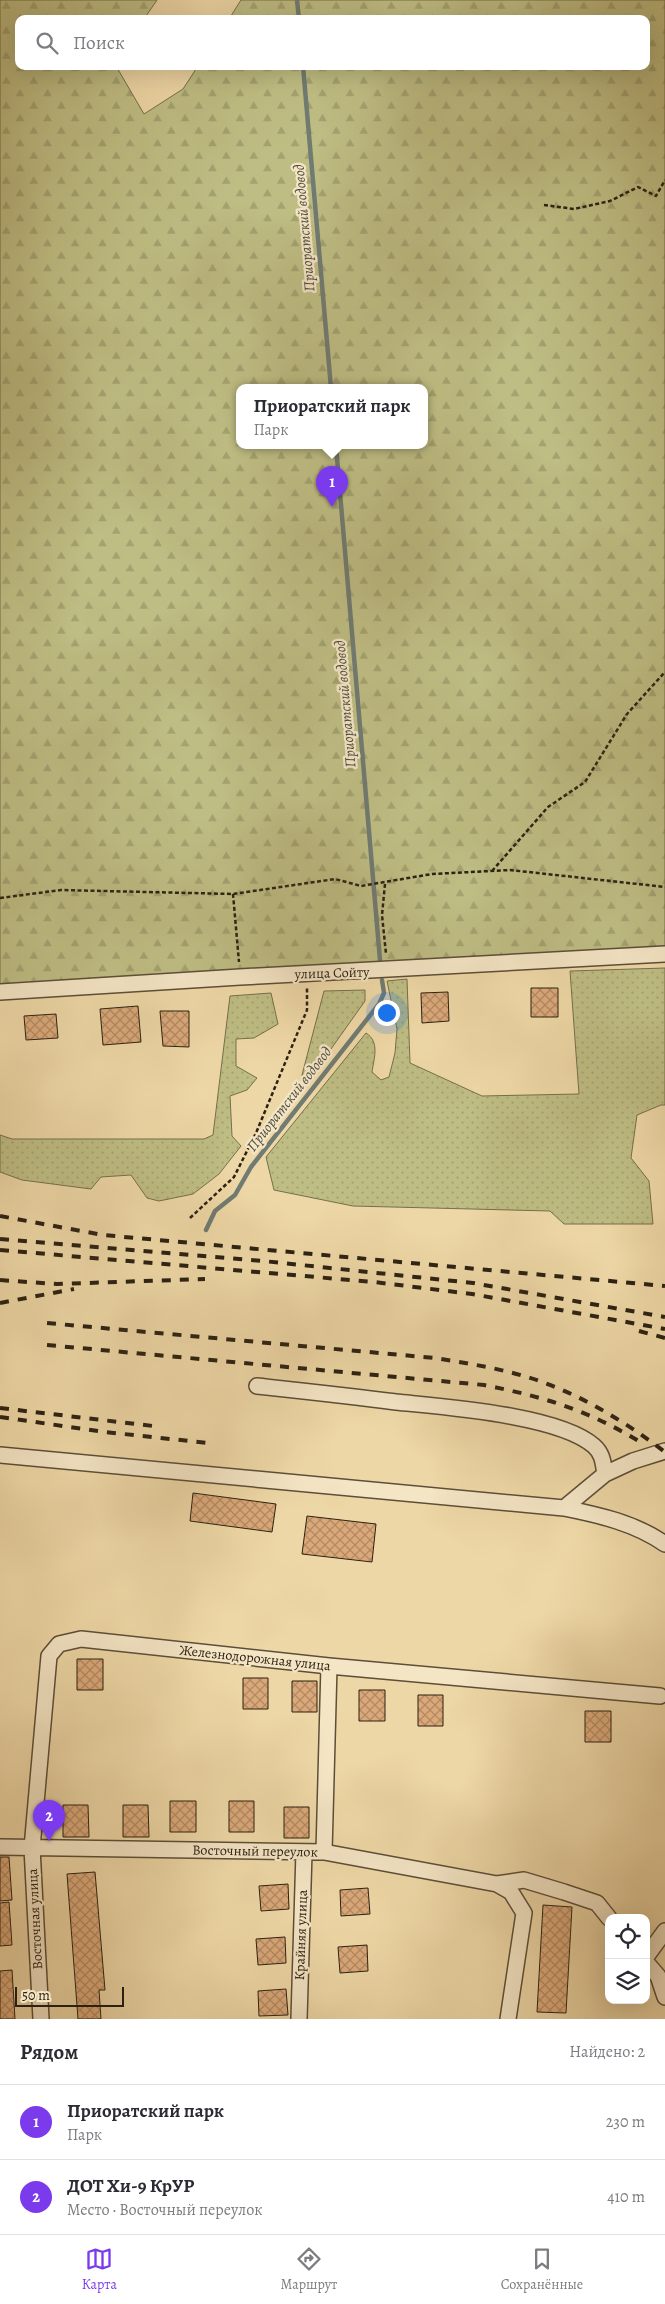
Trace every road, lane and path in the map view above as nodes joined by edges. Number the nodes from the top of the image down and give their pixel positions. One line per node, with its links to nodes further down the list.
1 (665, 180): 2 (path)
2 (544, 205)
3 (665, 672): 4 (path)
4 (492, 871): 5 (path); 6 (path)
5 (385, 884): 7 (path); 10 (path)
6 (665, 887)
7 (233, 894): 8 (path); 12 (path)
8 (0, 898)
9 (665, 954): 10 (street, улица Сойту)
10 (387, 970): 11 (street, улица Сойту)
11 (308, 974): 12 (street, улица Сойту); 14 (path)
12 (240, 977): 13 (street, улица Сойту)
13 (0, 992)
14 (190, 1218)
15 (257, 1386): 18 (street)
16 (665, 1451): 18 (street)
17 (0, 1454): 19 (street)
18 (605, 1474): 19 (street)
19 (564, 1508): 20 (street)
20 (665, 1544)
21 (329, 1666): 22 (street, Железнодорожная улица); 24 (street, Железнодорожная улица); 26 (street)
22 (660, 1696)
23 (0, 1847): 24 (street, Восточный переулок)
24 (32, 1848): 25 (street, Восточный переулок); 33 (street, Восточная улица)
25 (304, 1852): 26 (street, Восточный переулок); 34 (street, Крайняя улица)
26 (324, 1852): 27 (street, Восточный переулок)
27 (497, 1884): 28 (street); 35 (street)
28 (606, 1914)
29 (665, 1931): 30 (street)
30 (650, 1952)
31 (650, 1967): 32 (street)
32 (665, 1997)
33 (40, 2019)
34 (299, 2019)
35 (508, 2019)

